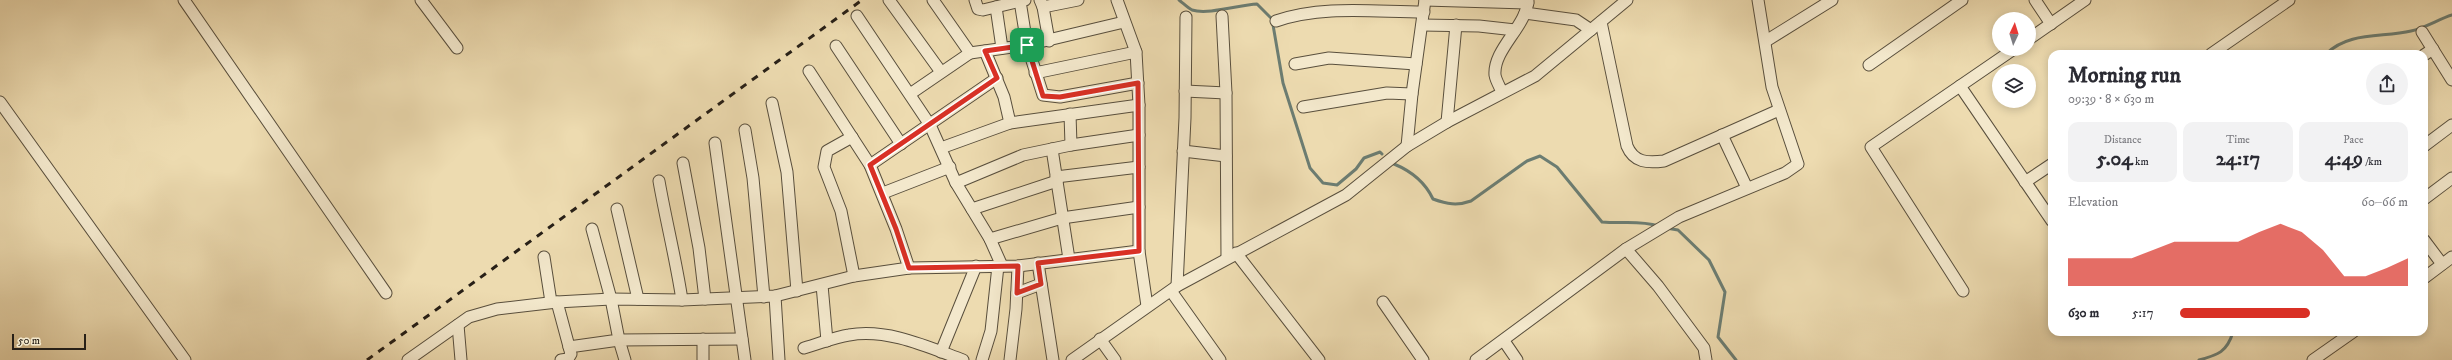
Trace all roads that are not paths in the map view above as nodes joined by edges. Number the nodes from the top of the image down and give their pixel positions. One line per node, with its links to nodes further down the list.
1 (184, 0): 126 (street)
2 (421, 0): 39 (street)
3 (889, 0): 52 (street)
4 (933, 0): 46 (street)
5 (975, 0): 20 (street)
6 (1078, 0): 18 (street)
7 (1117, 0): 26 (street)
8 (1425, 0): 19 (street); 21 (street)
9 (1627, 0): 27 (street)
10 (1758, 0): 36 (street)
11 (1832, 0): 36 (street)
12 (1962, 0): 50 (street)
13 (2035, 0): 28 (street)
14 (2085, 0): 28 (street)
15 (2288, 0): 41 (street)
16 (1023, 1): 17 (street); 37 (street)
17 (1008, 2): 20 (street)
18 (1041, 4): 35 (street)
19 (1527, 5): 31 (street); 32 (street)
20 (996, 7): 40 (street)
21 (1424, 12): 25 (street); 29 (street)
22 (858, 16): 61 (street)
23 (1222, 16): 60 (street)
24 (1186, 18): 58 (street)
25 (1276, 21)
26 (1124, 22): 35 (street); 44 (street)
27 (1601, 22): 32 (street); 75 (street)
28 (2051, 24): 34 (street)
29 (1422, 25): 30 (street); 49 (street)
30 (1456, 25): 31 (street); 69 (street)
31 (1515, 30): 59 (street)
32 (1591, 30): 59 (street)
33 (2422, 32): 42 (street)
34 (2036, 34)
35 (1049, 41): 37 (street)
36 (1766, 41): 67 (street)
37 (1027, 45): 40 (street); 53 (street)
38 (836, 46): 79 (street)
39 (457, 48)
40 (1002, 48): 43 (street)
41 (2216, 50)
42 (2427, 50)
43 (985, 51): 46 (street); 54 (street)
44 (1136, 52): 53 (street); 56 (street)
45 (2428, 52): 55 (street)
46 (970, 53): 52 (street)
47 (2004, 56): 57 (street)
48 (1295, 64): 49 (street)
49 (1416, 64): 62 (street)
50 (1869, 65)
51 (809, 71): 76 (street)
52 (942, 72): 61 (street)
53 (1035, 73): 56 (street)
54 (997, 78): 70 (street); 71 (street)
55 (2452, 80)
56 (1138, 83): 65 (street)
57 (1960, 86): 94 (street); 125 (street)
58 (1185, 92): 60 (street); 84 (street)
59 (1502, 92): 69 (street)
60 (1226, 93): 85 (street)
61 (910, 94): 71 (street)
62 (1412, 94): 66 (street); 81 (street)
63 (0, 102): 149 (street)
64 (772, 103): 124 (street)
65 (1139, 105): 68 (street); 74 (street)
66 (1303, 107)
67 (1779, 110): 75 (street); 96 (street)
68 (1070, 114): 70 (street); 80 (street)
69 (1447, 122): 81 (street)
70 (1010, 123): 82 (street)
71 (930, 125): 79 (street); 82 (street)
72 (2452, 125): 78 (street)
73 (745, 130): 128 (street)
74 (1139, 135): 80 (street); 89 (street)
75 (1722, 135): 96 (street)
76 (852, 137): 87 (street); 120 (street)
77 (715, 143): 132 (street)
78 (2428, 143)
79 (902, 144): 87 (street)
80 (1071, 145): 83 (street)
81 (1407, 146): 109 (street)
82 (941, 148): 88 (street)
83 (1052, 149): 92 (street); 95 (street)
84 (1183, 151): 85 (street); 123 (street)
85 (1226, 156): 109 (street)
86 (683, 163): 131 (street)
87 (870, 165): 97 (street)
88 (950, 167): 95 (street); 97 (street)
89 (1139, 167): 92 (street); 99 (street)
90 (2048, 167): 94 (street)
91 (2452, 178): 98 (street)
92 (1057, 179): 101 (street); 103 (street)
93 (659, 181): 133 (street)
94 (2025, 182): 102 (street)
95 (956, 183): 101 (street)
96 (1747, 188): 107 (street)
97 (883, 193): 118 (street)
98 (2428, 196)
99 (1139, 207): 103 (street); 108 (street)
100 (617, 209): 130 (street)
101 (972, 209): 105 (street)
102 (2048, 215)
103 (1062, 218): 105 (street); 112 (street)
104 (592, 229): 129 (street)
105 (990, 239): 116 (street)
106 (2428, 245): 114 (street)
107 (1626, 249): 144 (street); 168 (street)
108 (1139, 251): 112 (street); 136 (street)
109 (1232, 255): 123 (street); 164 (street)
110 (544, 257): 134 (street)
111 (2452, 257): 114 (street)
112 (1069, 259): 113 (street)
113 (1038, 263): 117 (street); 121 (street)
114 (2442, 264): 119 (street)
115 (976, 266): 116 (street); 118 (street); 147 (street)
116 (1000, 266): 117 (street); 158 (street)
117 (1018, 266): 127 (street)
118 (909, 268): 120 (street)
119 (2428, 275)
120 (854, 276): 122 (street)
121 (1041, 284): 127 (street); 160 (street)
122 (822, 285): 124 (street); 143 (street)
123 (1174, 289): 136 (street); 163 (street)
124 (796, 291): 128 (street)
125 (1963, 291)
126 (386, 293)
127 (1017, 293): 159 (street)
128 (769, 297): 132 (street); 156 (street)
129 (611, 299): 130 (street); 134 (street); 142 (street)
130 (638, 299): 133 (street)
131 (706, 299): 132 (street); 133 (street)
132 (736, 299): 140 (street)
133 (682, 300)
134 (554, 302): 137 (street); 145 (street)
135 (1383, 302): 165 (street)
136 (1147, 306): 141 (street)
137 (458, 325): 148 (street); 151 (street)
138 (2346, 336): 169 (street)
139 (703, 339): 140 (street); 142 (street); 154 (street)
140 (742, 339): 155 (street)
141 (1100, 339): 161 (street); 162 (street)
142 (619, 340): 145 (street); 153 (street)
143 (827, 341): 146 (street); 147 (street)
144 (1504, 341): 166 (street); 167 (street)
145 (569, 347): 152 (street)
146 (804, 348)
147 (941, 352): 157 (street)
148 (425, 355): 150 (street)
149 (185, 360)
150 (408, 360)
151 (461, 360)
152 (561, 360)
153 (625, 360)
154 (704, 360)
155 (745, 360)
156 (779, 360)
157 (963, 360)
158 (982, 360)
159 (1010, 360)
160 (1053, 360)
161 (1072, 360)
162 (1115, 360)
163 (1220, 360)
164 (1319, 360)
165 (1421, 360)
166 (1476, 360)
167 (1518, 360)
168 (1706, 360)
169 (2313, 360)

